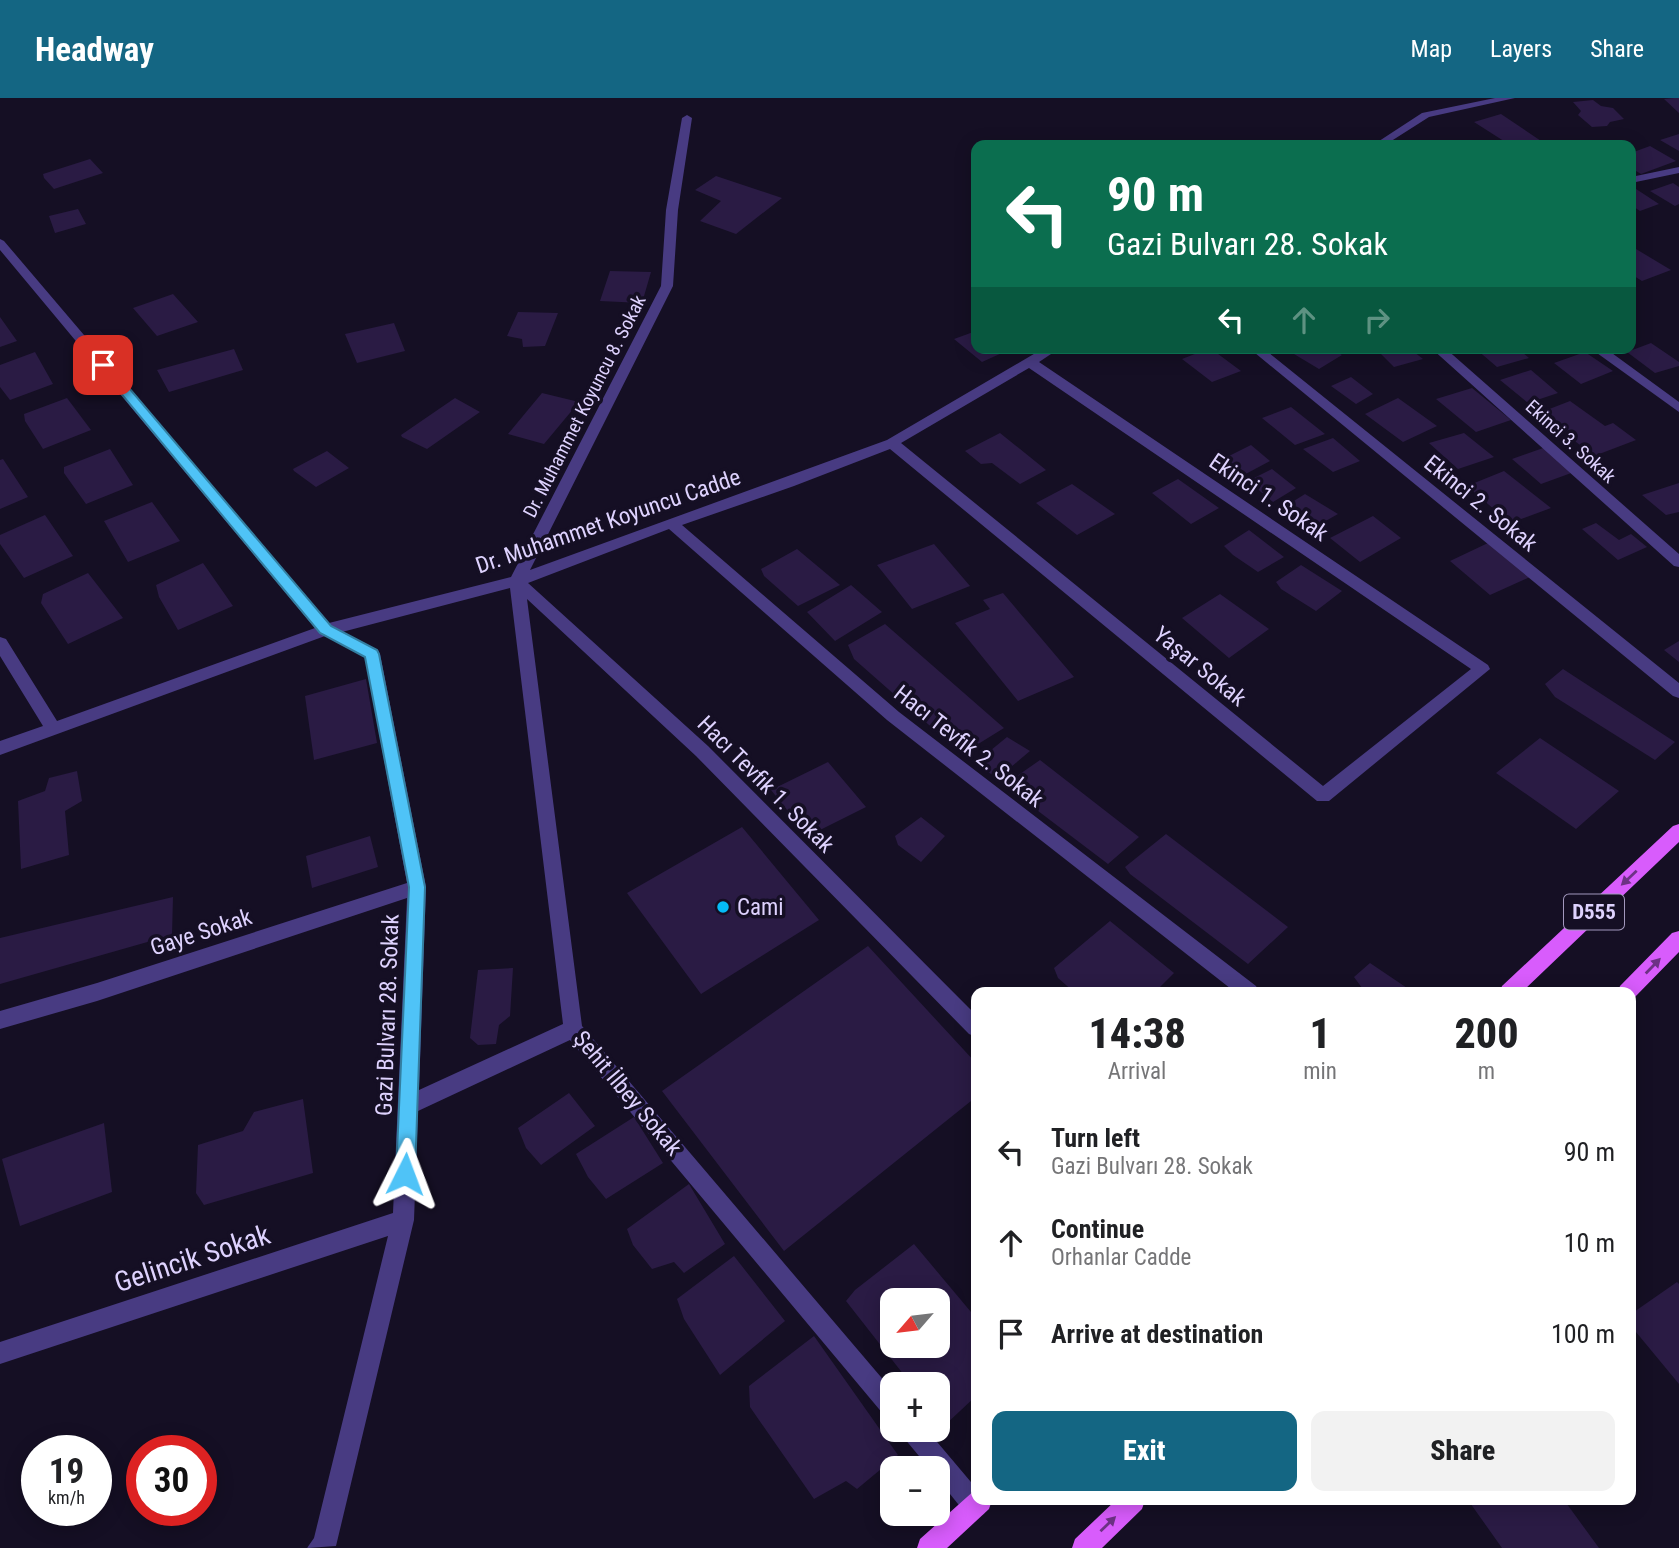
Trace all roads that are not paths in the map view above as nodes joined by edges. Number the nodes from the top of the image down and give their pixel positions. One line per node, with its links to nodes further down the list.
1 (1510, 98): 3 (street)
2 (687, 118): 16 (street, Dr. Muhammet Koyuncu 8. Sokak)
3 (1386, 140)
4 (1679, 170): 5 (street)
5 (1636, 179)
6 (0, 243): 17 (street)
7 (1045, 354): 11 (street, Dr. Muhammet Koyuncu Cadde)
8 (1262, 354): 20 (street, Ekinci 2. Sokak)
9 (1444, 354): 15 (street, Ekinci 3. Sokak)
10 (1605, 354): 12 (street)
11 (1031, 363): 13 (street, Dr. Muhammet Koyuncu Cadde); 19 (street, Ekinci 1. Sokak)
12 (1679, 408)
13 (892, 443): 14 (street, Dr. Muhammet Koyuncu Cadde); 19 (street, Yaşar Sokak)
14 (671, 523): 16 (street, Dr. Muhammet Koyuncu Cadde); 26 (street, Hacı Tevfik 2. Sokak)
15 (1679, 562)
16 (517, 581): 17 (street, Dr. Muhammet Koyuncu Cadde); 30 (street, Hacı Tevfik 1. Sokak); 31 (street, Şehit İlbey Sokak)
17 (326, 630): 21 (street, Dr. Muhammet Koyuncu Cadde); 24 (street, Gazi Bulvarı 28. Sokak)
18 (0, 643): 21 (street)
19 (1482, 670)
20 (1679, 692)
21 (53, 728): 22 (street, Dr. Muhammet Koyuncu Cadde)
22 (0, 748)
23 (1679, 831): 27 (main road, D555, one-way to 27)
24 (417, 887): 29 (street, Gaye Sokak); 32 (street, Gazi Bulvarı 28. Sokak)
25 (1679, 939): 28 (main road, one-way to 25)
26 (1243, 987)
27 (1514, 987)
28 (1632, 987)
29 (0, 1020)
30 (971, 1023)
31 (572, 1029): 32 (street); 35 (street, Şehit İlbey Sokak)
32 (408, 1105): 33 (street, Gazi Bulvarı 28. Sokak)
33 (403, 1220): 34 (street, Gelincik Sokak); 40 (street, Gazi Bulvarı 28. Sokak)
34 (0, 1353)
35 (880, 1393)
36 (923, 1442): 37 (street)
37 (971, 1494)
38 (975, 1505): 41 (main road)
39 (1128, 1505): 42 (main road, one-way to 39)
40 (319, 1548)
41 (929, 1548)
42 (1084, 1548)

